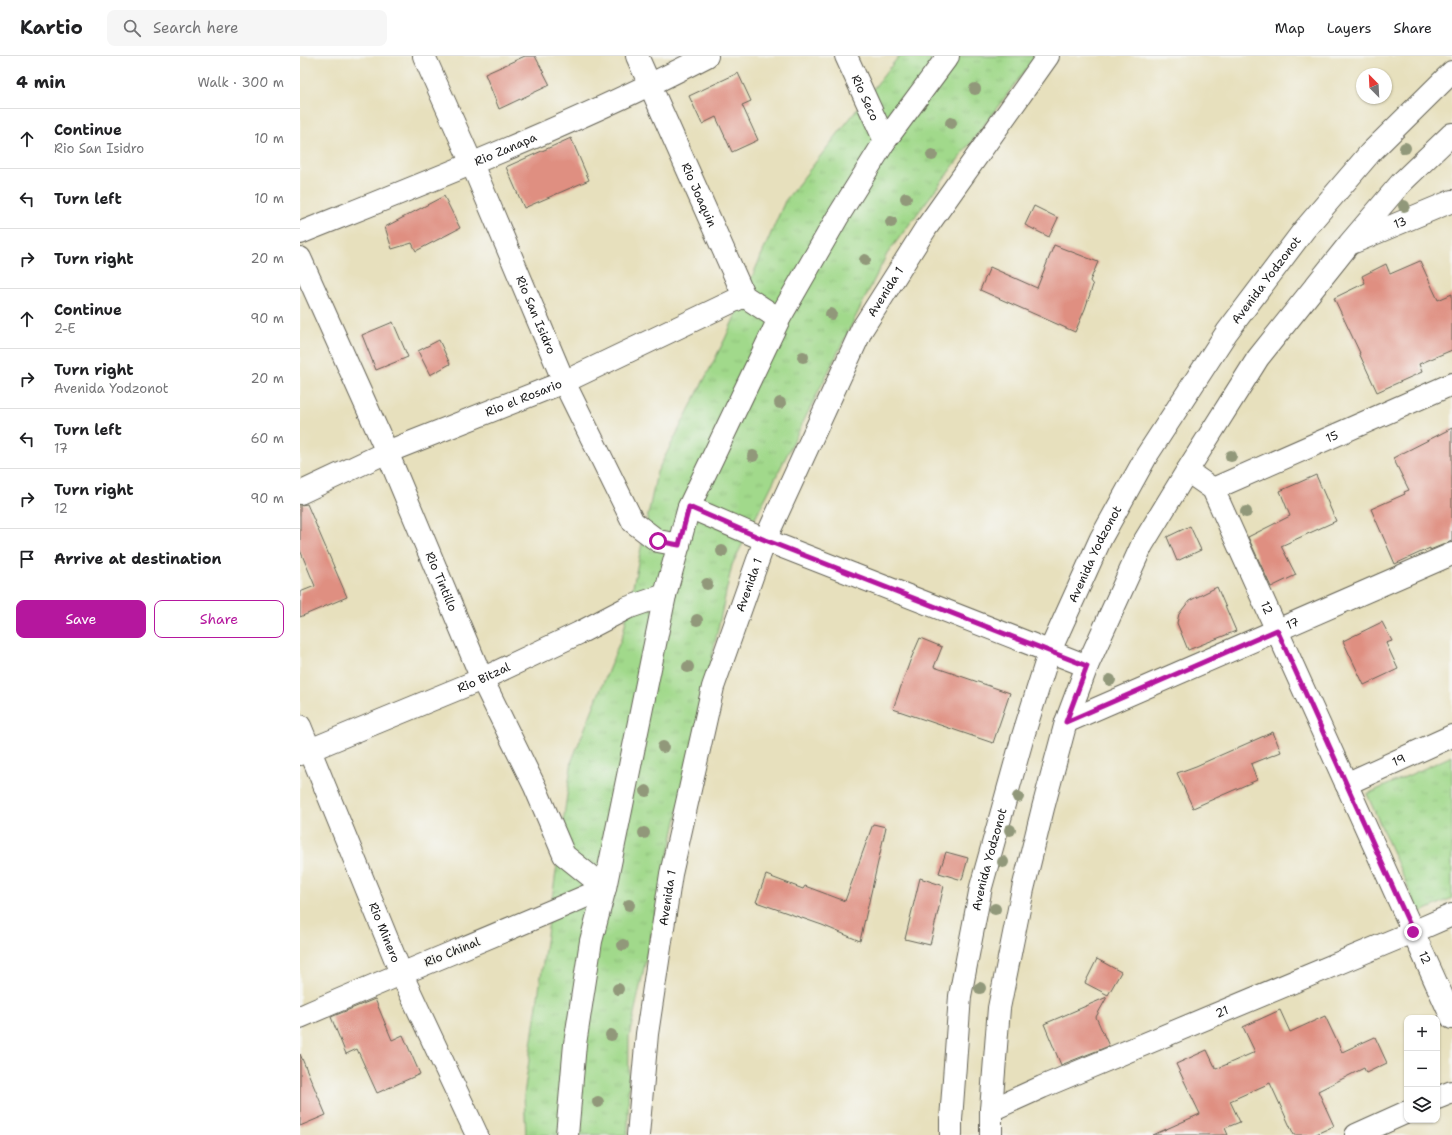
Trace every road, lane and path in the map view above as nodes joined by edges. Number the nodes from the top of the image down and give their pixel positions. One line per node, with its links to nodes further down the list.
1 (424, 56): 11 (street, Rio San Isidro)
2 (637, 56): 8 (street, Rio Joaquin)
3 (707, 56): 8 (street, Rio Zanapa)
4 (846, 56): 10 (street, Rio Seco)
5 (948, 56): 10 (street)
6 (1048, 56): 25 (street, Avenida 1)
7 (1452, 72): 30 (street, Avenida Yodzonot)
8 (650, 85): 11 (street, Rio Zanapa); 16 (street, Rio Joaquin)
9 (1452, 134): 14 (street)
10 (884, 140): 17 (street)
11 (472, 164): 13 (street, Rio Zanapa); 18 (street, Rio San Isidro)
12 (1452, 200): 14 (street, 13)
13 (300, 233)
14 (1349, 244): 21 (street)
15 (300, 258): 20 (street, Rio Tintillo)
16 (744, 296): 17 (street); 18 (street, Rio el Rosario)
17 (779, 319): 24 (street)
18 (564, 382): 20 (street, Rio el Rosario); 26 (street, Rio San Isidro)
19 (1452, 384): 22 (street, 15)
20 (387, 452): 23 (street, Rio el Rosario); 32 (street, Rio Tintillo)
21 (1187, 471): 22 (street); 31 (street)
22 (1213, 489): 29 (street, 12)
23 (300, 493)
24 (689, 507): 25 (street); 26 (street)
25 (765, 540): 30 (street); 50 (street, Avenida 1)
26 (679, 545): 28 (street)
27 (1452, 554): 29 (street, 17)
28 (665, 596): 32 (street, Rio Bitzal); 38 (street)
29 (1277, 630): 33 (street, 17); 37 (street, 12)
30 (1049, 652): 31 (street); 51 (street, Avenida Yodzonot)
31 (1087, 666): 33 (street)
32 (482, 679): 36 (street, Rio Bitzal); 38 (street, Rio Tintillo)
33 (1066, 722): 46 (street)
34 (300, 726): 36 (street, Rio Minero)
35 (1452, 736): 37 (street, 19)
36 (305, 752): 41 (street, Rio Minero)
37 (1346, 784): 40 (street, 12)
38 (605, 888): 41 (street, Rio Chinal); 49 (street)
39 (1452, 915): 40 (street, 21)
40 (1413, 932): 43 (street, 12); 46 (street, 21)
41 (401, 973): 42 (street, Rio Chinal); 48 (street, Rio Minero)
42 (300, 1017)
43 (1452, 1018)
44 (1452, 1092): 45 (street)
45 (1440, 1097)
46 (991, 1110): 52 (street)
47 (1404, 1113): 53 (street)
48 (477, 1135)
49 (567, 1135)
50 (638, 1135)
51 (951, 1135)
52 (991, 1135)
53 (1356, 1135)

